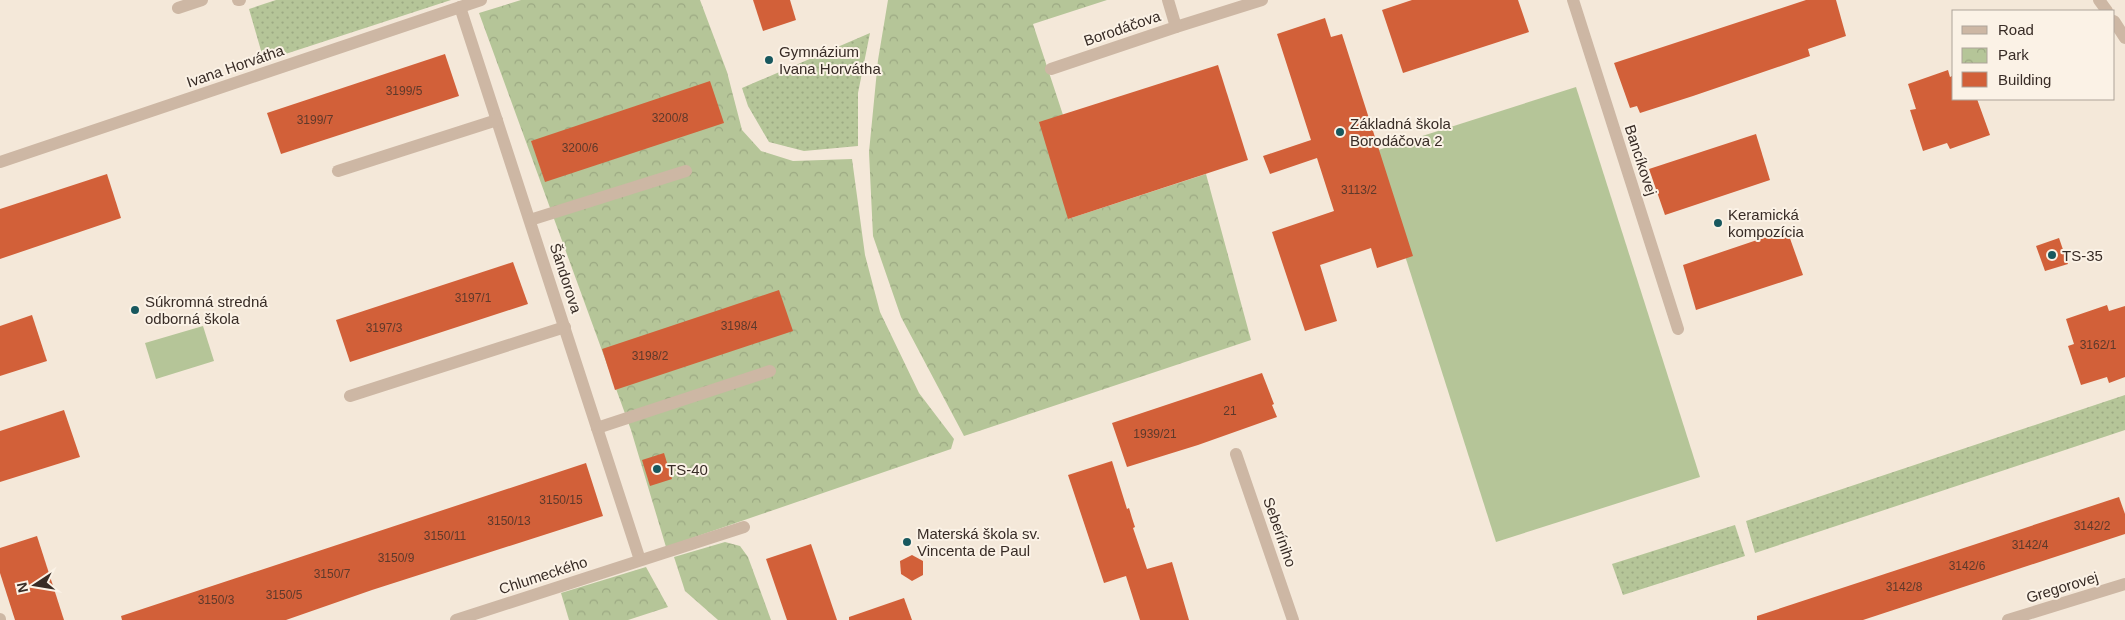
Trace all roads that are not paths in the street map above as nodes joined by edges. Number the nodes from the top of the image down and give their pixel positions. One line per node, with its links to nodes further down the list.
1 (202, 0): 7 (street)
2 (481, 0): 6 (street, Ivana Horvátha)
3 (1168, 0): 9 (street, Borodáčova)
4 (1262, 0): 9 (street)
5 (1574, 0): 18 (street, Bancíkovej)
6 (460, 7): 12 (street, Šándorova); 13 (street, Ivana Horvátha)
7 (178, 8)
8 (2115, 23): 10 (street)
9 (1176, 27): 11 (street, Borodáčova)
10 (2125, 38)
11 (1051, 69)
12 (497, 120): 14 (street); 16 (street, Šándorova)
13 (0, 162)
14 (338, 171)
15 (686, 171): 16 (street)
16 (530, 220): 17 (street, Šándorova)
17 (565, 327): 20 (street); 21 (street, Šándorova)
18 (1678, 329)
19 (770, 371): 21 (street)
20 (350, 396)
21 (598, 428): 24 (street, Šándorova)
22 (1236, 454): 27 (street, Seberíniho)
23 (744, 527): 24 (street, Chlumeckého)
24 (640, 560): 26 (street, Chlumeckého)
25 (2125, 584): 28 (street, Gregorovej)
26 (456, 620)
27 (1293, 620)
28 (2008, 620)

